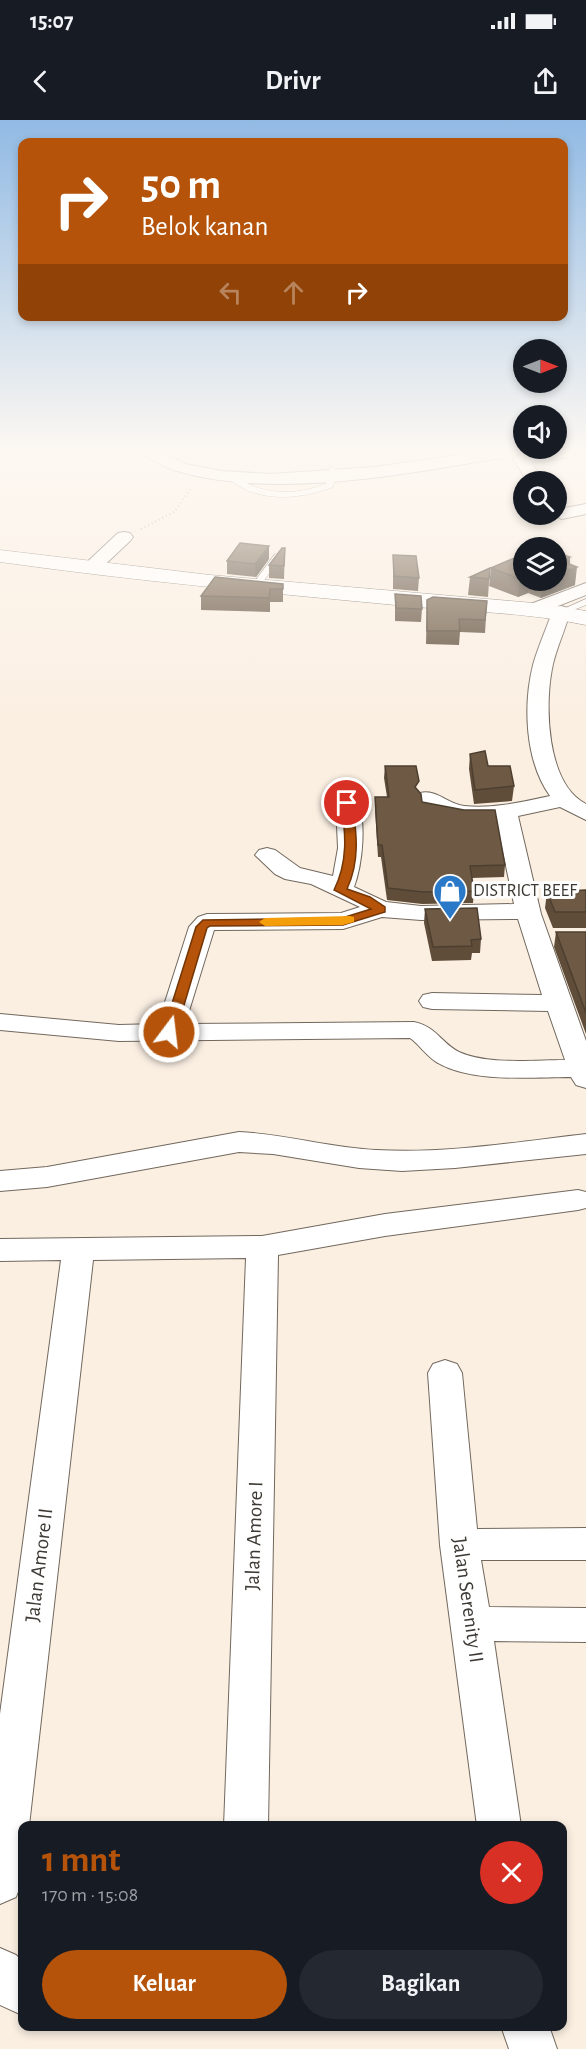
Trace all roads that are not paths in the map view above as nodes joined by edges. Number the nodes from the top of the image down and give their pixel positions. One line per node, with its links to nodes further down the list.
1 (119, 542): 4 (street)
2 (0, 556): 4 (street)
3 (278, 556): 5 (lane)
4 (91, 568): 5 (street)
5 (257, 584): 8 (street)
6 (586, 589): 8 (street)
7 (586, 602): 9 (lane)
8 (533, 610): 9 (street)
9 (561, 612): 10 (street); 12 (street)
10 (586, 618)
11 (428, 798): 14 (street)
12 (563, 801): 14 (street); 15 (street)
13 (347, 803): 17 (street)
14 (506, 812): 19 (street)
15 (586, 813)
16 (267, 855): 17 (street)
17 (340, 890): 18 (street)
18 (380, 909): 19 (street); 25 (street)
19 (528, 911): 20 (street)
20 (536, 937): 21 (street); 23 (street)
21 (566, 938)
22 (432, 1001): 23 (street)
23 (570, 1015): 26 (street)
24 (0, 1022): 25 (street)
25 (169, 1032): 26 (street)
26 (584, 1073)
27 (586, 1144): 28 (street)
28 (0, 1181)
29 (578, 1200): 30 (street)
30 (262, 1247): 31 (street); 38 (street, Jalan Amore I)
31 (78, 1249): 32 (street); 40 (street, Jalan Amore II)
32 (0, 1250)
33 (446, 1373): 35 (street, Jalan Serenity II)
34 (586, 1544): 35 (street)
35 (459, 1545): 36 (street, Jalan Serenity II)
36 (472, 1624): 37 (street); 39 (street, Jalan Serenity II)
37 (586, 1625)
38 (246, 1821)
39 (498, 1821)
40 (0, 1882)
41 (0, 1971): 42 (street)
42 (18, 1989)
43 (527, 2031): 44 (street)
44 (533, 2049)

